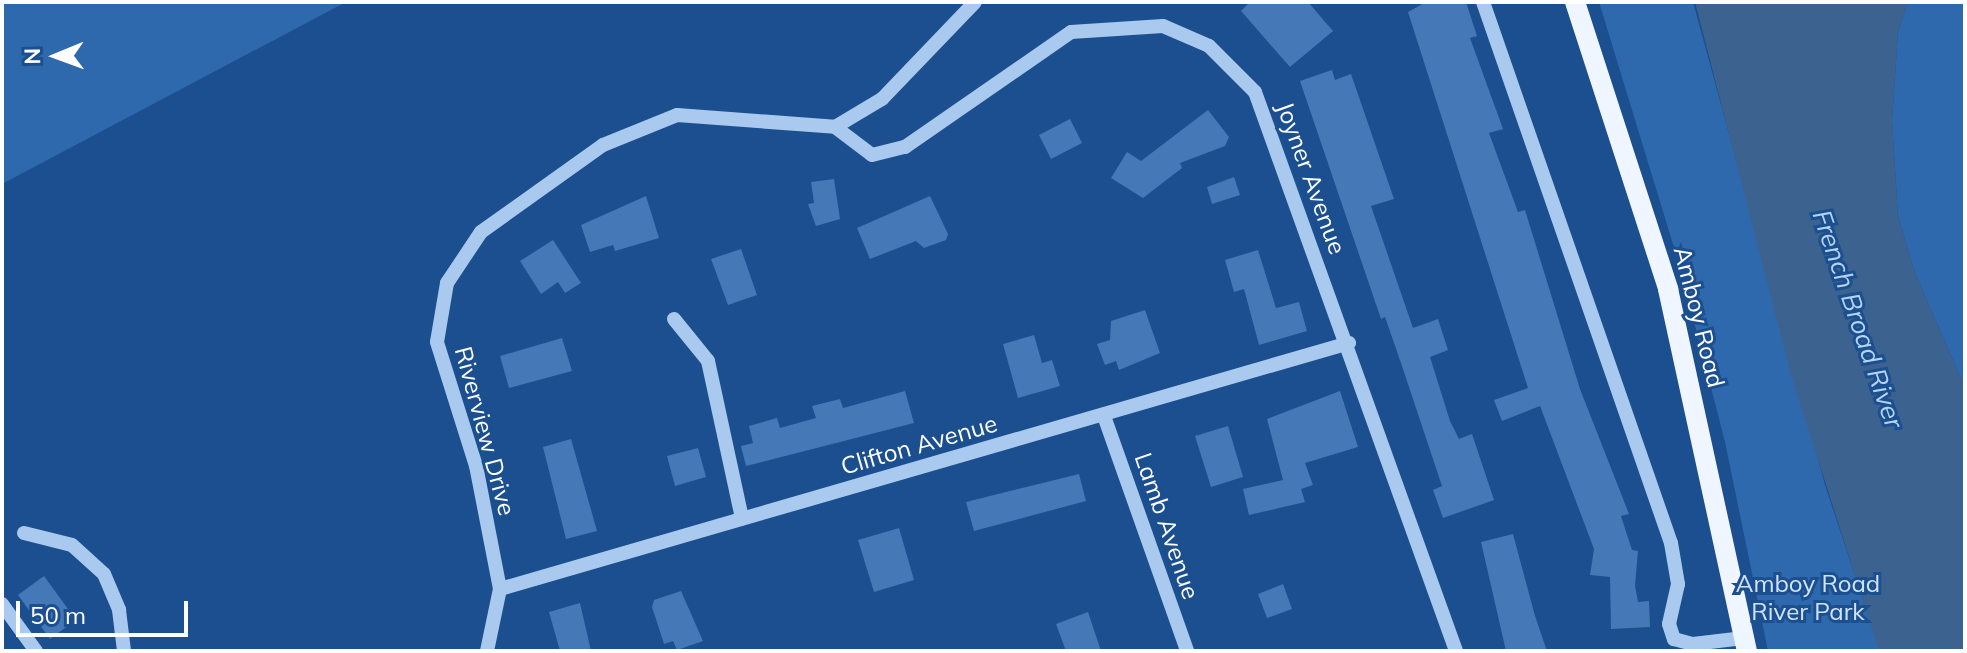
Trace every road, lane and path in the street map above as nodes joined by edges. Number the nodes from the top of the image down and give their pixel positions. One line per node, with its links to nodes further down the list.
1 (975, 2): 4 (street)
2 (1483, 2): 12 (street)
3 (1575, 2): 12 (main road, Amboy Road)
4 (835, 127): 6 (street, Joyner Avenue); 10 (street, Riverview Drive)
5 (674, 319): 8 (street)
6 (1349, 343): 7 (street, Clifton Avenue); 17 (street, Joyner Avenue)
7 (1104, 416): 8 (street, Clifton Avenue); 16 (street, Lamb Avenue)
8 (742, 518): 10 (street, Clifton Avenue)
9 (24, 533): 14 (street)
10 (500, 589): 15 (street, Riverview Drive)
11 (2, 604): 13 (street)
12 (1746, 645)
13 (36, 651)
14 (124, 651)
15 (487, 651)
16 (1187, 651)
17 (1456, 651)

